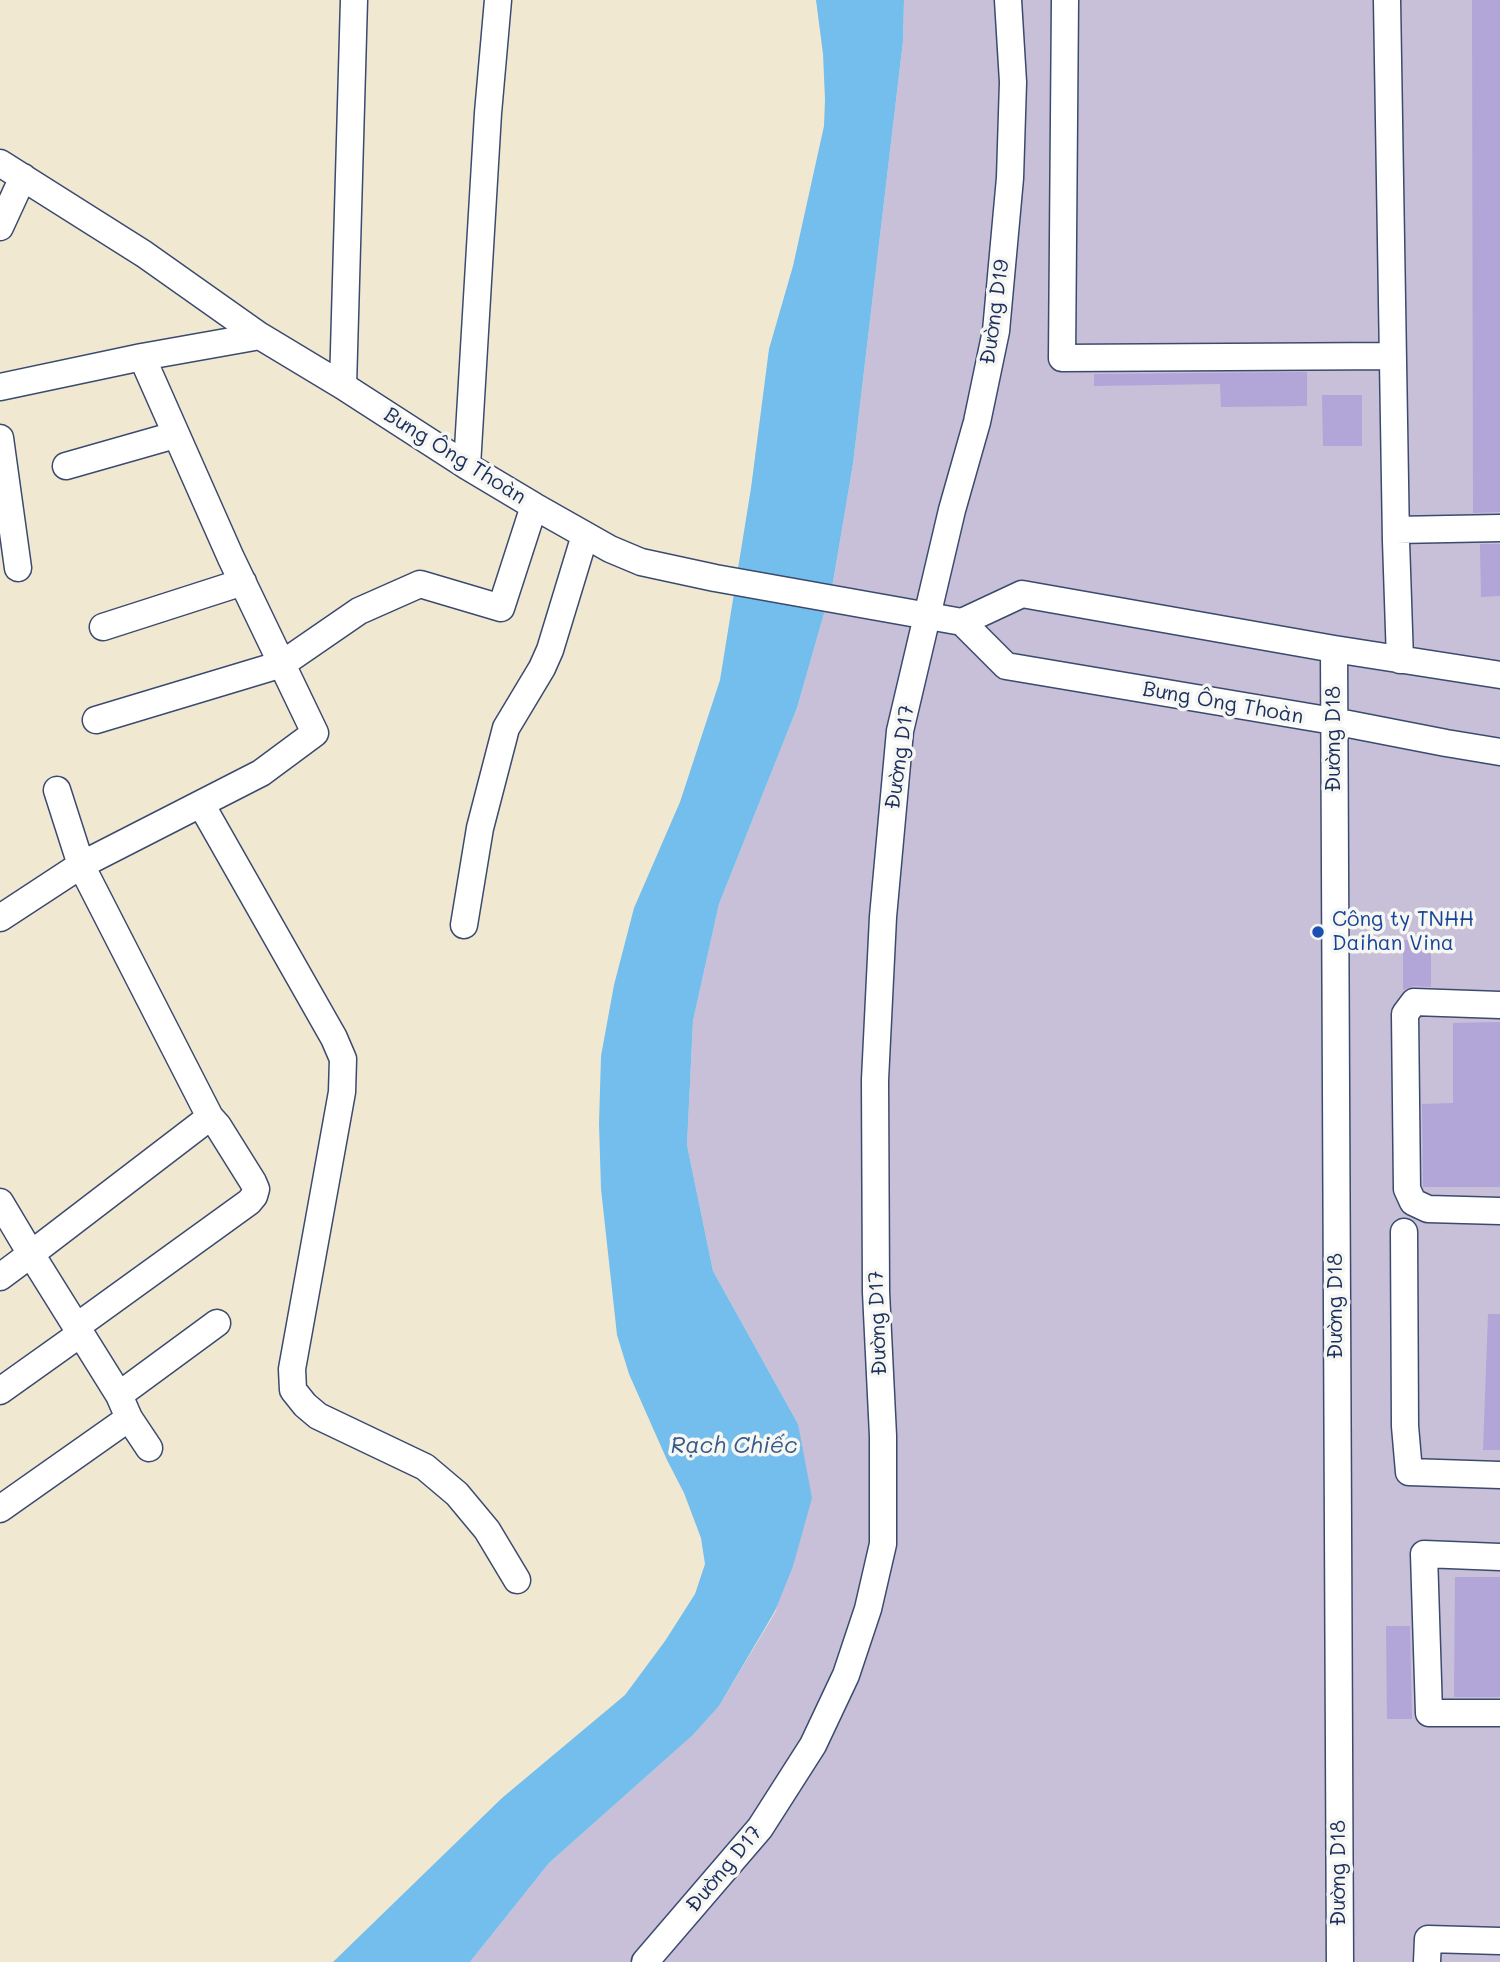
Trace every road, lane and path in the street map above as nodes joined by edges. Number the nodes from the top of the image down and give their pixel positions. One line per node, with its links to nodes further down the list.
1 (354, 0): 12 (street)
2 (498, 0): 17 (street)
3 (1008, 0): 24 (street, Đường D19)
4 (1065, 0): 10 (street)
5 (1387, 0): 10 (street)
6 (0, 163): 7 (street, Bưng Ông Thoàn)
7 (23, 177): 8 (street); 9 (street, Bưng Ông Thoàn)
8 (0, 226)
9 (260, 336): 11 (street); 12 (street, Bưng Ông Thoàn)
10 (1394, 356): 20 (street)
11 (142, 357): 13 (street); 14 (street)
12 (343, 386): 17 (street, Bưng Ông Thoàn)
13 (0, 387)
14 (175, 435): 16 (street); 23 (street)
15 (0, 438): 22 (street)
16 (66, 466)
17 (467, 466): 18 (street, Bưng Ông Thoàn)
18 (534, 506): 21 (street, Bưng Ông Thoàn); 29 (street)
19 (1500, 528): 20 (street)
20 (1396, 530): 28 (street)
21 (585, 534): 24 (street, Bưng Ông Thoàn); 38 (street)
22 (18, 568)
23 (243, 582): 26 (street); 29 (street)
24 (927, 617): 25 (street, Bưng Ông Thoàn); 57 (street, Đường D17)
25 (962, 622): 27 (street); 32 (street, Bưng Ông Thoàn)
26 (103, 626)
27 (1334, 649): 28 (street); 32 (street, Đường D18)
28 (1400, 660): 30 (street)
29 (282, 664): 31 (street); 35 (street)
30 (1500, 675)
31 (96, 720)
32 (1333, 722): 33 (street, Bưng Ông Thoàn); 58 (street, Đường D18)
33 (1500, 752)
34 (57, 790): 36 (street)
35 (201, 804): 36 (street); 54 (street)
36 (81, 865): 37 (street); 40 (street)
37 (0, 918)
38 (464, 925)
39 (1500, 1004): 42 (street)
40 (210, 1117): 44 (street); 47 (street)
41 (0, 1202): 44 (street)
42 (1500, 1211)
43 (1404, 1232): 51 (street)
44 (31, 1254): 45 (street); 47 (street)
45 (0, 1277)
46 (218, 1324): 49 (street)
47 (78, 1330): 48 (street); 49 (street)
48 (0, 1391)
49 (124, 1406): 50 (street); 52 (street)
50 (149, 1448)
51 (1500, 1475)
52 (0, 1509)
53 (1500, 1557): 55 (street)
54 (517, 1580)
55 (1500, 1713)
56 (1500, 1941): 59 (street)
57 (645, 1962)
58 (1340, 1962)
59 (1427, 1962)

